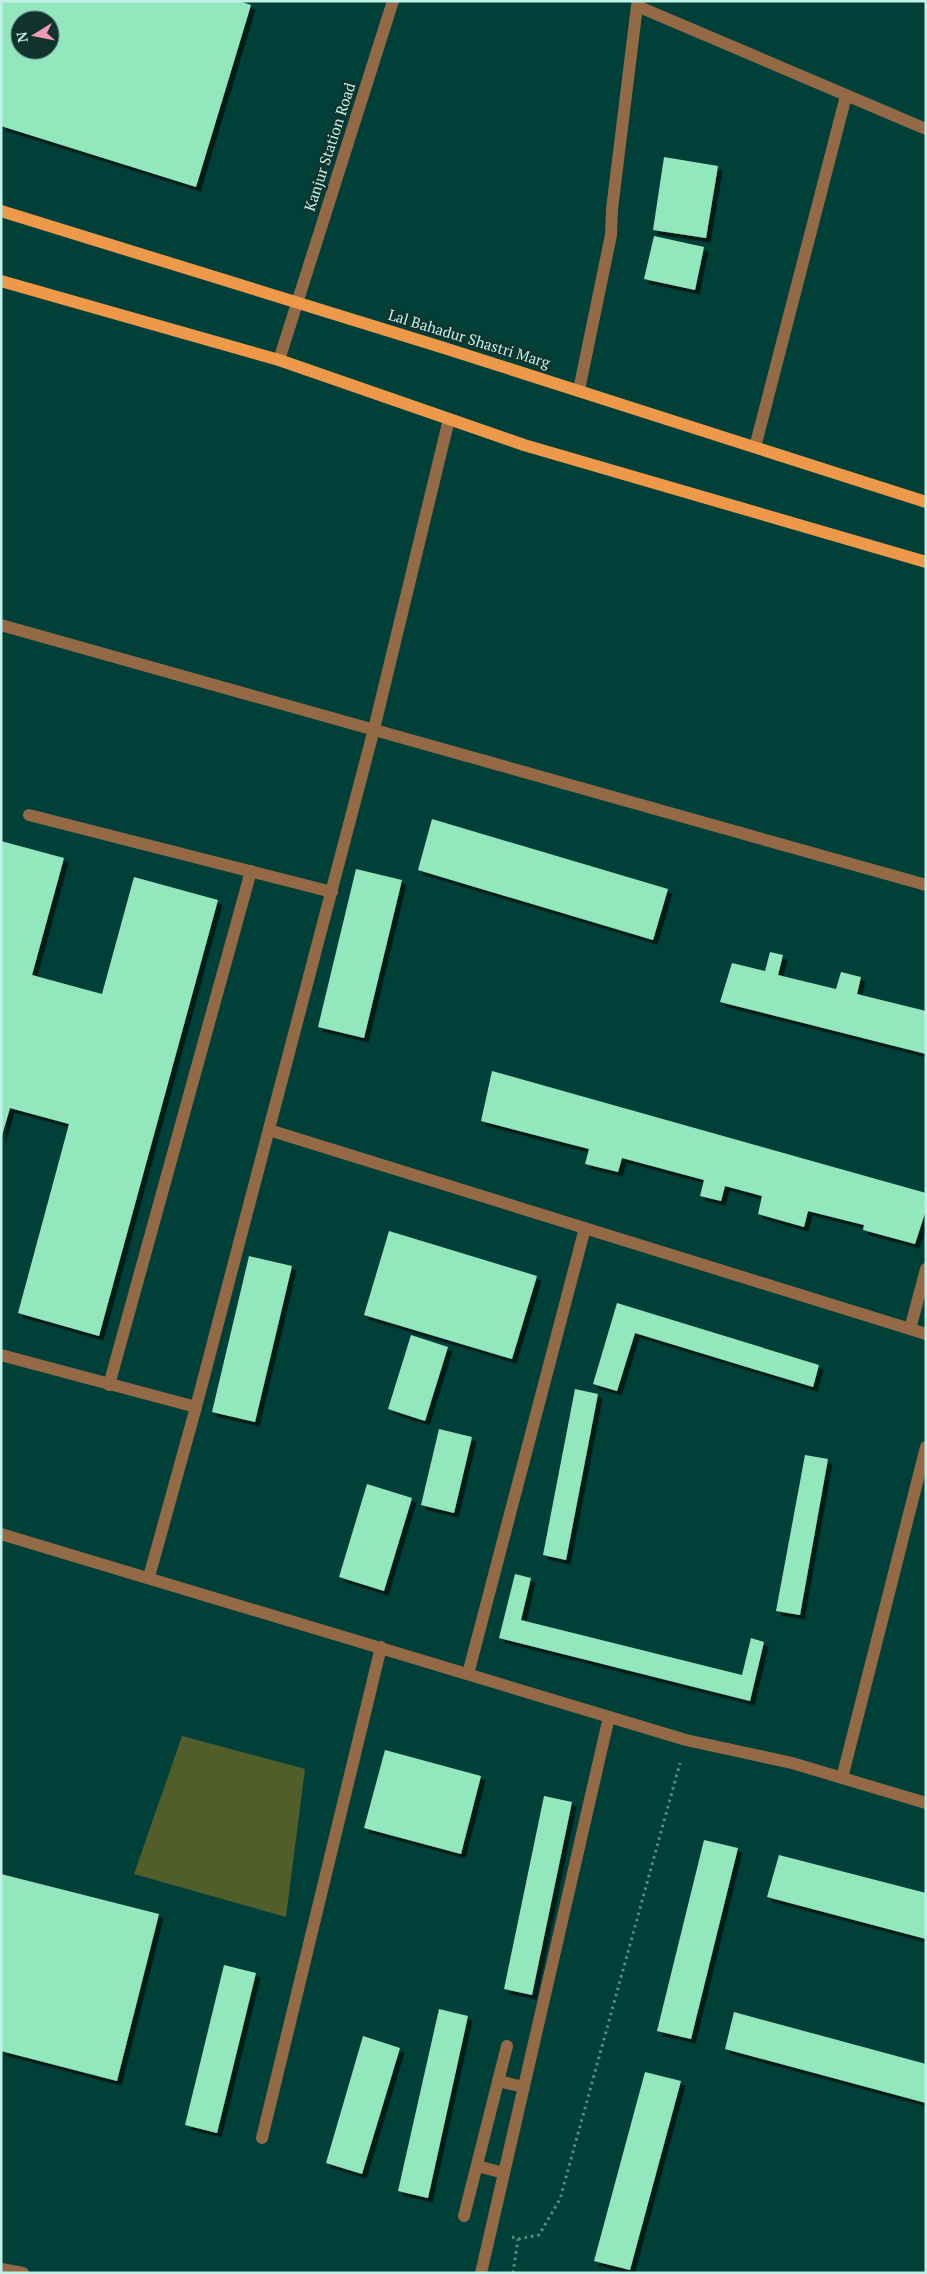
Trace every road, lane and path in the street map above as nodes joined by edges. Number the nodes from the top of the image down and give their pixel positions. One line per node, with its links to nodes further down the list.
1 (393, 1): 7 (street, Kanjur Station Road)
2 (638, 4): 3 (street); 9 (street)
3 (846, 96): 4 (street); 11 (street)
4 (926, 129)
5 (1, 211): 7 (main road, Lal Bahadur Shastri Marg)
6 (1, 281): 8 (main road)
7 (298, 302): 8 (street, Kanjur Station Road); 9 (main road, Lal Bahadur Shastri Marg)
8 (278, 360): 10 (main road)
9 (578, 390): 11 (main road, Lal Bahadur Shastri Marg)
10 (448, 419): 13 (main road); 15 (street)
11 (755, 447): 12 (main road, Lal Bahadur Shastri Marg)
12 (926, 502)
13 (926, 562)
14 (1, 625): 15 (street)
15 (374, 729): 18 (street); 19 (street)
16 (29, 815): 17 (street)
17 (250, 871): 19 (street); 26 (street)
18 (926, 885)
19 (332, 892): 20 (street)
20 (269, 1130): 21 (street); 27 (street)
21 (585, 1228): 23 (street); 32 (street)
22 (926, 1269): 23 (street)
23 (910, 1329): 24 (street)
24 (926, 1334)
25 (1, 1355): 26 (street)
26 (109, 1384): 27 (street)
27 (196, 1407): 30 (street)
28 (926, 1447): 35 (street)
29 (1, 1534): 30 (street)
30 (149, 1577): 31 (street)
31 (381, 1647): 32 (street); 40 (street)
32 (468, 1674): 33 (street)
33 (609, 1717): 34 (street); 39 (street)
34 (686, 1740): 35 (street); 45 (path)
35 (842, 1778): 36 (street)
36 (926, 1803)
37 (507, 2046): 38 (street)
38 (498, 2081): 39 (street); 41 (street)
39 (524, 2087): 42 (street)
40 (262, 2138)
41 (477, 2166): 42 (street); 43 (street)
42 (504, 2173): 44 (street)
43 (464, 2216)
44 (492, 2232): 45 (path); 48 (street)
45 (518, 2239): 49 (path)
46 (1, 2269): 47 (street)
47 (23, 2273)
48 (481, 2273)
49 (513, 2273)

